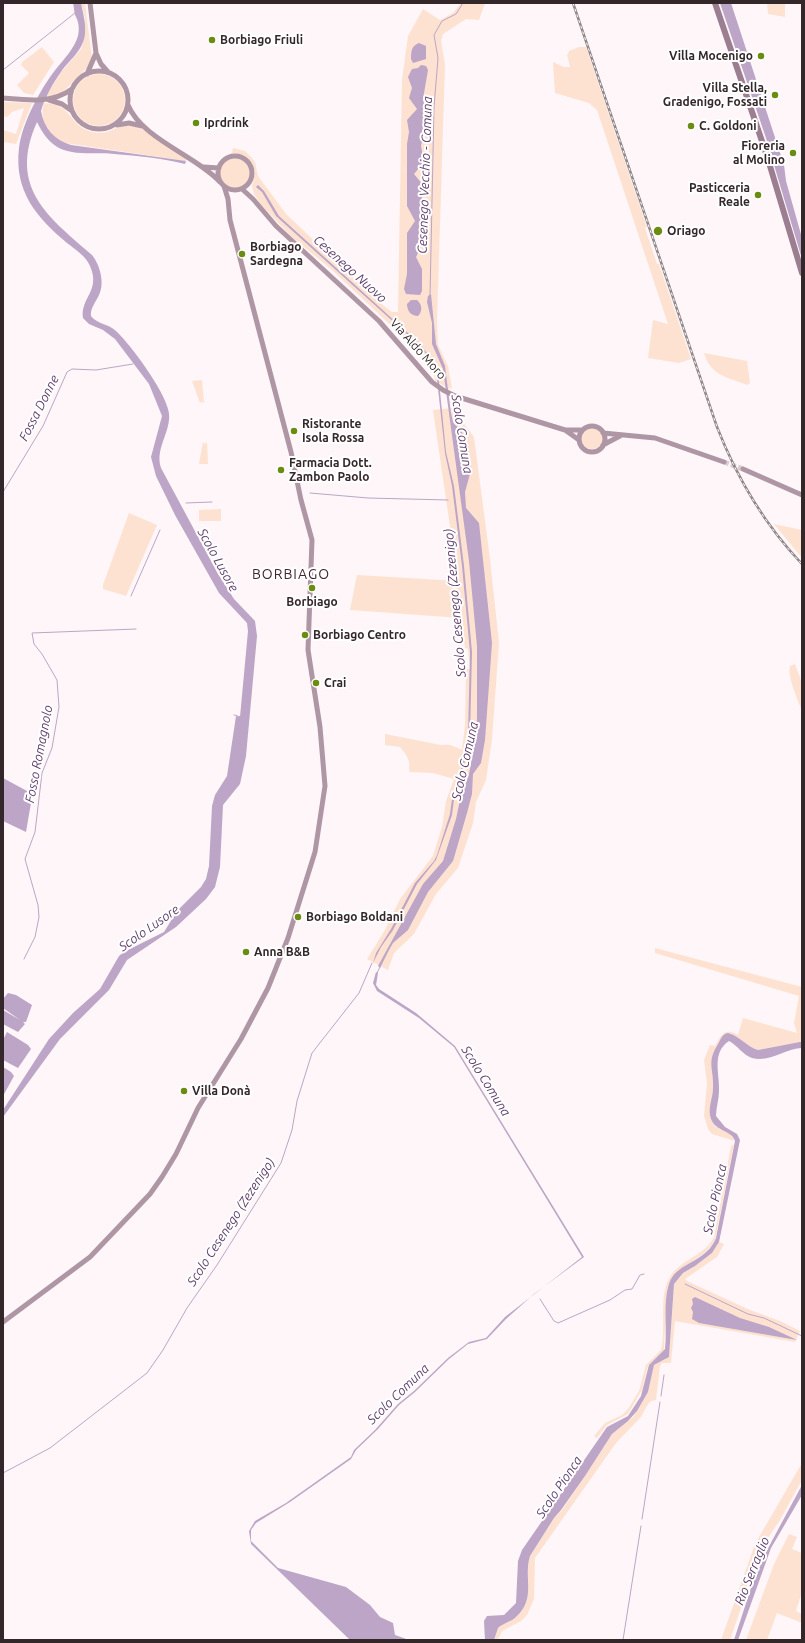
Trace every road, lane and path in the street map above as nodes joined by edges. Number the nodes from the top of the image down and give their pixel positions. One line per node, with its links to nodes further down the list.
1 (90, 3): 3 (main road)
2 (716, 3): 20 (main road)
3 (96, 53): 4 (main road); 5 (main road)
4 (109, 73): 5 (main road); 9 (main road)
5 (87, 74): 6 (main road)
6 (73, 88): 8 (main road); 10 (main road)
7 (3, 98): 8 (main road)
8 (46, 100): 10 (main road)
9 (128, 104): 11 (main road); 12 (main road)
10 (72, 111): 11 (main road)
11 (114, 126): 12 (main road)
12 (142, 126): 13 (main road)
13 (200, 165): 14 (main road); 16 (main road)
14 (219, 168): 15 (main road); 16 (main road)
15 (251, 180): 17 (main road); 18 (main road)
16 (222, 184): 17 (main road); 19 (main road)
17 (241, 190): 18 (main road, Via Aldo Moro); 19 (main road)
18 (253, 198): 21 (main road, Via Aldo Moro)
19 (229, 204): 30 (main road)
20 (802, 274)
21 (565, 430): 22 (main road, Via Aldo Moro); 25 (main road, Via Aldo Moro)
22 (582, 430): 23 (main road); 25 (main road)
23 (603, 433): 24 (main road); 26 (main road)
24 (621, 436): 26 (main road); 27 (main road)
25 (579, 440): 26 (main road)
26 (603, 445)
27 (724, 462)
28 (743, 469): 29 (main road)
29 (802, 495)
30 (3, 1322)

